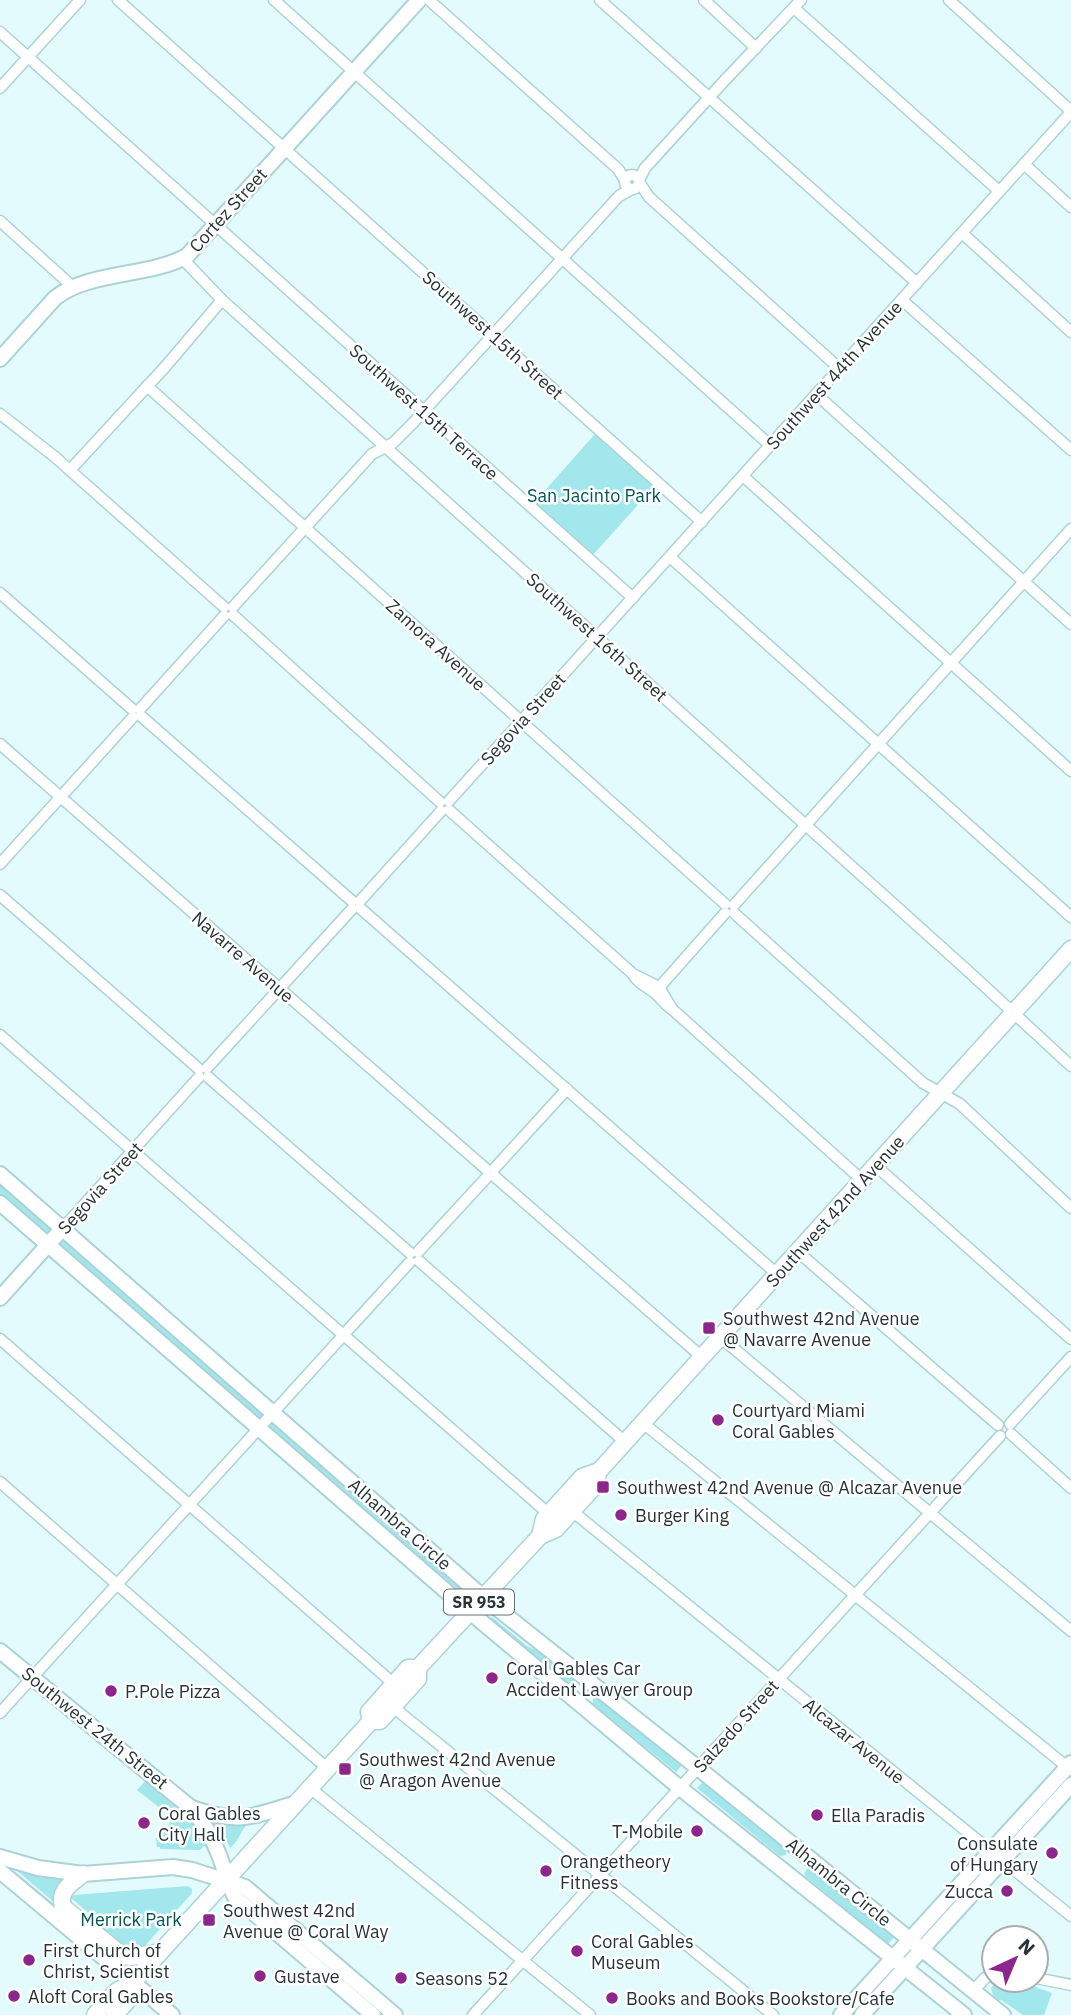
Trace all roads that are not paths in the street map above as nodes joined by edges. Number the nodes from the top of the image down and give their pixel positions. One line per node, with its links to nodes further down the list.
1 (79, 0): 12 (street)
2 (118, 0): 17 (street, Southwest 15th Street)
3 (274, 0): 13 (street)
4 (419, 0): 13 (street, Cortez Street)
5 (429, 0): 19 (street)
6 (600, 0): 15 (street)
7 (704, 0): 11 (street)
8 (949, 0): 16 (street)
9 (798, 4): 11 (street); 20 (street)
10 (0, 32): 12 (street, Southwest 15th Terrace)
11 (756, 48): 15 (street)
12 (28, 57): 14 (street); 23 (street, Southwest 15th Terrace)
13 (354, 72): 17 (street, Cortez Street); 26 (street)
14 (0, 88)
15 (709, 98): 19 (street); 27 (street)
16 (1071, 111): 18 (street, Southwest 44th Avenue)
17 (285, 148): 23 (street, Cortez Street); 32 (street, Southwest 15th Street)
18 (1024, 164): 20 (street, Southwest 44th Avenue); 21 (street)
19 (632, 182): 26 (street); 34 (street)
20 (999, 191): 24 (street, Southwest 44th Avenue)
21 (1071, 207)
22 (0, 221): 28 (street)
23 (216, 225): 25 (street, Cortez Street); 37 (street, Southwest 15th Terrace)
24 (961, 233): 27 (street, Southwest 44th Avenue); 31 (street)
25 (182, 258): 28 (street, Cortez Street); 29 (street, Southwest 16th Street)
26 (563, 258): 32 (street); 40 (street)
27 (917, 283): 30 (street, Southwest 44th Avenue)
28 (73, 287): 33 (street, Cortez Street)
29 (222, 300): 35 (street); 39 (street, Southwest 16th Street)
30 (902, 300): 34 (street, Southwest 44th Avenue); 41 (street)
31 (1071, 332)
32 (493, 335): 37 (street); 44 (street, Southwest 15th Street)
33 (0, 359)
34 (839, 369): 36 (street, Southwest 44th Avenue)
35 (147, 386): 42 (street); 45 (street, Zamora Avenue)
36 (816, 394): 40 (street, Southwest 44th Avenue); 48 (street)
37 (424, 412): 39 (street); 50 (street, Southwest 15th Terrace)
38 (0, 414): 42 (street)
39 (385, 446): 45 (street); 53 (street, Southwest 16th Street)
40 (771, 446): 43 (street, Southwest 44th Avenue)
41 (1071, 450)
42 (70, 470): 51 (street)
43 (743, 476): 44 (street, Southwest 44th Avenue); 54 (street)
44 (702, 522): 47 (street, Southwest 44th Avenue)
45 (304, 527): 51 (street); 56 (street, Zamora Avenue)
46 (1071, 528): 48 (street)
47 (670, 556): 50 (street, Southwest 44th Avenue); 58 (street)
48 (1024, 582): 52 (street); 54 (street)
49 (0, 593): 55 (street)
50 (633, 598): 53 (street, Southwest 44th Avenue)
51 (228, 611): 55 (street); 61 (street)
52 (1071, 624)
53 (598, 638): 56 (street, Segovia Street); 62 (street, Southwest 16th Street)
54 (951, 663): 58 (street); 59 (street)
55 (137, 713): 60 (street); 65 (street)
56 (521, 722): 61 (street, Segovia Street); 66 (street, Zamora Avenue)
57 (0, 744): 60 (street, Navarre Avenue)
58 (878, 744): 62 (street); 67 (street)
59 (1071, 771)
60 (60, 797): 63 (street); 69 (street, Navarre Avenue)
61 (445, 806): 65 (street, Segovia Street); 70 (street)
62 (806, 825): 66 (street); 71 (street, Southwest 16th Street)
63 (0, 864)
64 (0, 895): 74 (street)
65 (356, 905): 69 (street, Segovia Street); 75 (street)
66 (730, 909): 70 (street); 76 (street, Zamora Avenue)
67 (1071, 917)
68 (1071, 950): 71 (main road, Southwest 42nd Avenue / SR 953)
69 (279, 989): 74 (street, Segovia Street); 79 (street, Navarre Avenue)
70 (657, 990): 81 (street)
71 (1014, 1013): 73 (street, Southwest 16th Street); 76 (main road, Southwest 42nd Avenue / SR 953)
72 (0, 1035): 77 (street)
73 (1071, 1066)
74 (203, 1073): 77 (street, Segovia Street); 87 (street)
75 (567, 1089): 79 (street); 88 (street)
76 (941, 1093): 78 (main road, Southwest 42nd Avenue / SR 953); 83 (street, Zamora Avenue)
77 (133, 1151): 84 (street, Segovia Street); 90 (street)
78 (876, 1166): 81 (main road, Southwest 42nd Avenue / SR 953); 93 (street)
79 (490, 1173): 87 (street); 94 (street, Navarre Avenue)
80 (0, 1174): 84 (street, Alhambra Circle)
81 (863, 1181): 86 (main road, Southwest 42nd Avenue / SR 953)
82 (0, 1203): 85 (street, Alhambra Circle)
83 (1071, 1208)
84 (63, 1228): 85 (street, Segovia Street); 96 (street, Alhambra Circle)
85 (48, 1245): 89 (street, Segovia Street); 98 (street, Alhambra Circle)
86 (798, 1252): 88 (main road, Southwest 42nd Avenue / SR 953); 99 (street)
87 (414, 1257): 90 (street); 100 (street)
88 (777, 1274): 91 (main road, Southwest 42nd Avenue / SR 953)
89 (0, 1298)
90 (344, 1335): 96 (street); 108 (street)
91 (720, 1337): 94 (main road, Southwest 42nd Avenue / SR 953); 107 (street)
92 (0, 1339): 105 (street)
93 (1071, 1339)
94 (702, 1357): 97 (main road, Southwest 42nd Avenue / SR 953)
95 (1071, 1357): 99 (street, Salzedo Street)
96 (273, 1413): 98 (street); 112 (street, Alhambra Circle)
97 (643, 1423): 100 (main road, Southwest 42nd Avenue / SR 953); 111 (street)
98 (259, 1428): 105 (street); 113 (street, Alhambra Circle)
99 (1005, 1430): 104 (street); 107 (street, Salzedo Street)
100 (625, 1442): 101 (main road, Southwest 42nd Avenue / SR 953)
101 (598, 1471): 102 (main road, Southwest 42nd Avenue / SR 953); 106 (main road, Southwest 42nd Avenue / SR 953)
102 (582, 1477): 106 (main road); 108 (main road, Southwest 42nd Avenue / SR 953)
103 (0, 1482): 110 (street)
104 (1071, 1488)
105 (189, 1505): 110 (street); 120 (street)
106 (572, 1511): 109 (main road, Southwest 42nd Avenue / SR 953); 119 (street, Alcazar Avenue)
107 (930, 1513): 111 (street, Salzedo Street); 114 (street)
108 (549, 1514): 109 (main road, Southwest 42nd Avenue / SR 953)
109 (540, 1536): 112 (main road, Southwest 42nd Avenue / SR 953)
110 (117, 1584): 118 (street); 129 (street)
111 (855, 1596): 119 (street, Salzedo Street); 127 (street)
112 (483, 1597): 113 (main road, Southwest 42nd Avenue / SR 953); 117 (street, Alhambra Circle)
113 (470, 1612): 116 (main road, Southwest 42nd Avenue / SR 953); 121 (street, Alhambra Circle)
114 (1071, 1632)
115 (0, 1651): 118 (street, Southwest 24th Street)
116 (413, 1668): 120 (main road, Southwest 42nd Avenue / SR 953); 123 (main road, Southwest 42nd Avenue / SR 953)
117 (579, 1673): 121 (street); 122 (street, Alhambra Circle)
118 (33, 1677): 125 (street); 134 (street, Southwest 24th Street)
119 (778, 1679): 128 (street, Salzedo Street); 136 (street, Alcazar Avenue)
120 (394, 1684): 126 (main road, Southwest 42nd Avenue / SR 953)
121 (564, 1691): 124 (street, Alhambra Circle)
122 (601, 1691): 124 (street); 128 (street, Alhambra Circle)
123 (393, 1707): 126 (main road, Southwest 42nd Avenue / SR 953); 143 (street)
124 (589, 1711): 132 (street, Alhambra Circle)
125 (0, 1713)
126 (371, 1721): 129 (main road, Southwest 42nd Avenue / SR 953)
127 (1070, 1767): 136 (street)
128 (698, 1768): 132 (street, Salzedo Street); 135 (street, Alhambra Circle)
129 (328, 1769): 131 (main road, Southwest 42nd Avenue / SR 953)
130 (1071, 1785): 138 (street)
131 (310, 1788): 133 (main road, Southwest 42nd Avenue / SR 953); 151 (street)
132 (680, 1788): 139 (street, Alhambra Circle); 143 (street, Salzedo Street)
133 (296, 1803): 134 (street); 144 (main road, Southwest 42nd Avenue / SR 953)
134 (190, 1807): 144 (street, Southwest 24th Street)
135 (789, 1841): 139 (street); 140 (street, Alhambra Circle)
136 (991, 1852): 138 (street, Alcazar Avenue); 147 (street)
137 (0, 1857): 142 (street)
138 (1003, 1861): 146 (street, Alcazar Avenue); 148 (street)
139 (774, 1863): 145 (street, Alhambra Circle)
140 (817, 1865): 145 (street); 147 (street, Alhambra Circle)
141 (0, 1871): 154 (street)
142 (83, 1874): 144 (street); 149 (main road)
143 (600, 1875): 151 (street, Salzedo Street); 165 (street)
144 (226, 1880): 149 (main road, Southwest 42nd Avenue / SR 953); 161 (street); 162 (street)
145 (800, 1884): 150 (street, Alhambra Circle)
146 (1071, 1916)
147 (910, 1939): 148 (street, Alhambra Circle); 150 (street)
148 (922, 1949): 152 (street); 157 (street, Alhambra Circle)
149 (160, 1952): 154 (main road, Southwest 42nd Avenue / SR 953)
150 (893, 1958): 152 (street, Alhambra Circle); 166 (street)
151 (522, 1960): 163 (street, Salzedo Street); 164 (street)
152 (905, 1968): 167 (street); 168 (street, Alhambra Circle)
153 (1050, 1981): 156 (street)
154 (133, 1982): 158 (main road, Southwest 42nd Avenue / SR 953); 159 (main road, Southwest 42nd Avenue / SR 953); 160 (street)
155 (980, 1983): 157 (street)
156 (1071, 1985)
157 (974, 1990): 169 (street, Alhambra Circle)
158 (95, 2015)
159 (115, 2015)
160 (172, 2015)
161 (373, 2015)
162 (395, 2015)
163 (473, 2015)
164 (590, 2015)
165 (773, 2015)
166 (841, 2015)
167 (862, 2015)
168 (964, 2015)
169 (1003, 2015)

